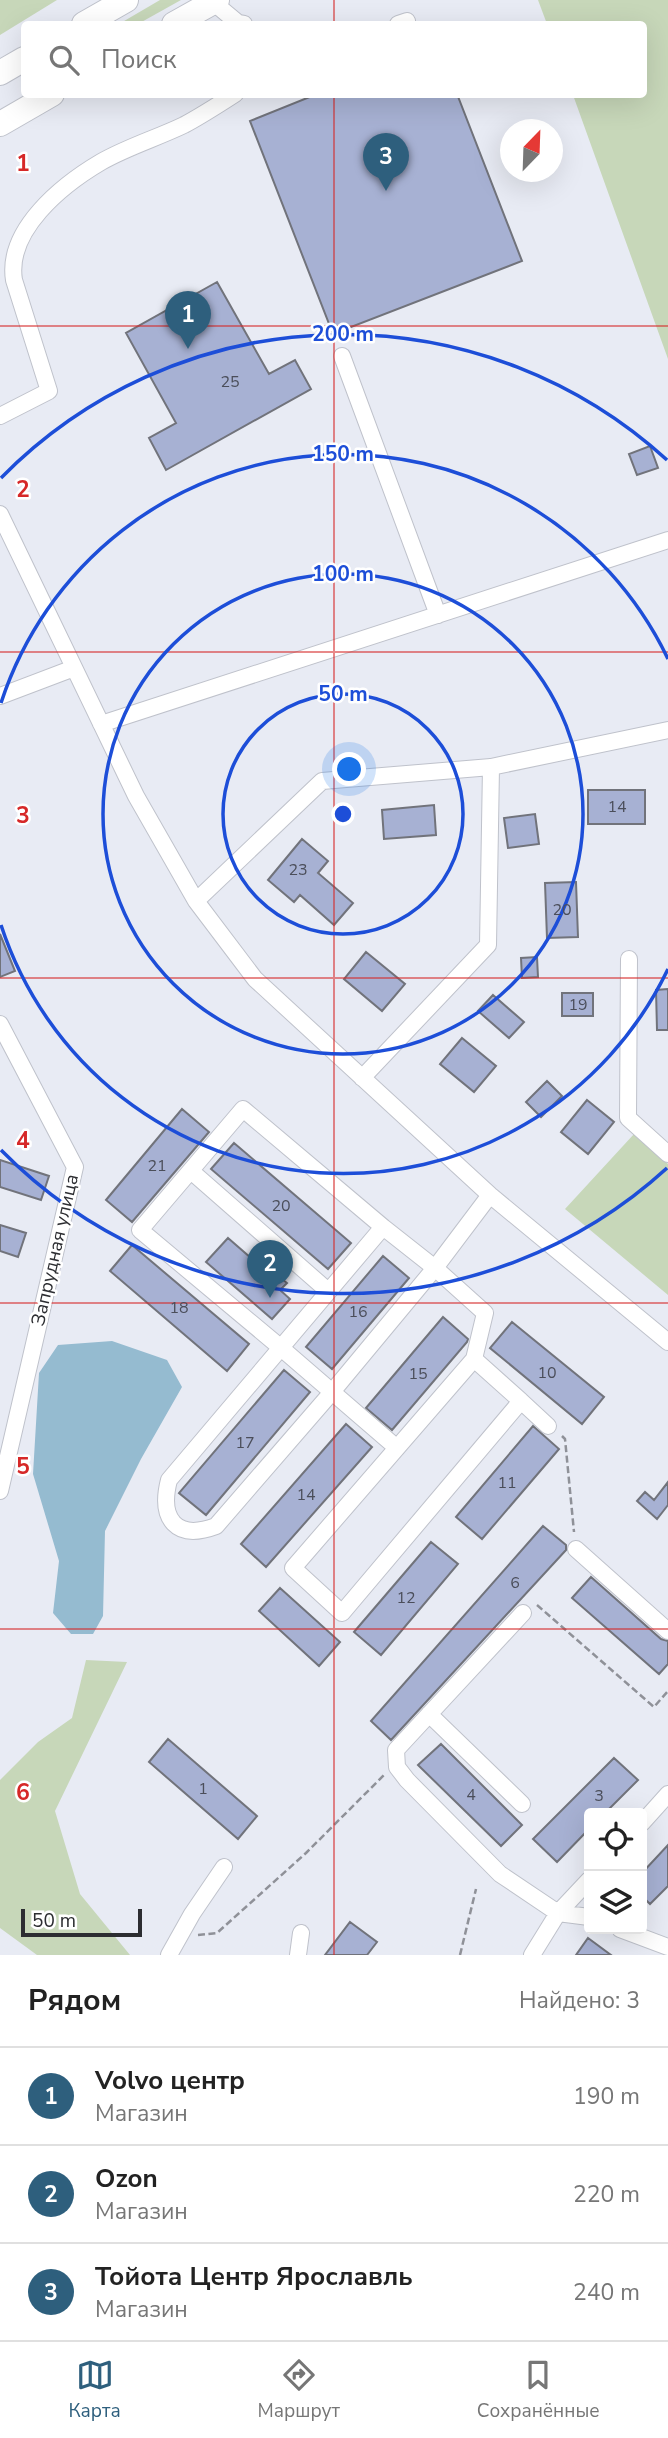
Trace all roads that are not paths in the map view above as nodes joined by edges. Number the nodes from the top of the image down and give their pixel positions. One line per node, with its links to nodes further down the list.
1 (126, 0): 3 (highway)
2 (215, 1): 4 (highway); 5 (street)
3 (89, 21)
4 (179, 21)
5 (236, 21)
6 (21, 61): 7 (highway)
7 (0, 73)
8 (45, 98): 10 (highway)
9 (227, 98): 12 (street)
10 (0, 124)
11 (342, 356): 15 (street)
12 (0, 416)
13 (0, 514): 16 (street)
14 (668, 540): 15 (street)
15 (438, 615): 18 (street)
16 (74, 668): 17 (street); 18 (street)
17 (0, 696)
18 (101, 724): 21 (street)
19 (668, 730): 20 (street)
20 (491, 766): 21 (street); 24 (street)
21 (196, 901): 24 (street)
22 (629, 959): 25 (street)
23 (0, 1024): 38 (street, Запрудная улица)
24 (362, 1078): 27 (street)
25 (668, 1154)
26 (191, 1171): 28 (street); 30 (street); 32 (street)
27 (490, 1195): 29 (street); 31 (street)
28 (383, 1227): 29 (street); 30 (street)
29 (435, 1268): 33 (street); 34 (street)
30 (328, 1291): 32 (street)
31 (665, 1334)
32 (281, 1347): 34 (street); 34 (street)
33 (474, 1359): 35 (street); 37 (street)
34 (332, 1392): 37 (street)
35 (520, 1401): 36 (street); 37 (street)
36 (548, 1426)
37 (397, 1448)
38 (0, 1491)
39 (576, 1549): 41 (street)
40 (528, 1608): 42 (street)
41 (668, 1631)
42 (429, 1714): 44 (street); 48 (street)
43 (668, 1794): 45 (street)
44 (522, 1804)
45 (647, 1817)
46 (224, 1867): 53 (street)
47 (584, 1885): 48 (street)
48 (558, 1913): 49 (street); 55 (street)
49 (584, 1916)
50 (301, 1933): 54 (street)
51 (633, 1934): 52 (street)
52 (668, 1947)
53 (169, 1955)
54 (298, 1955)
55 (532, 1955)

